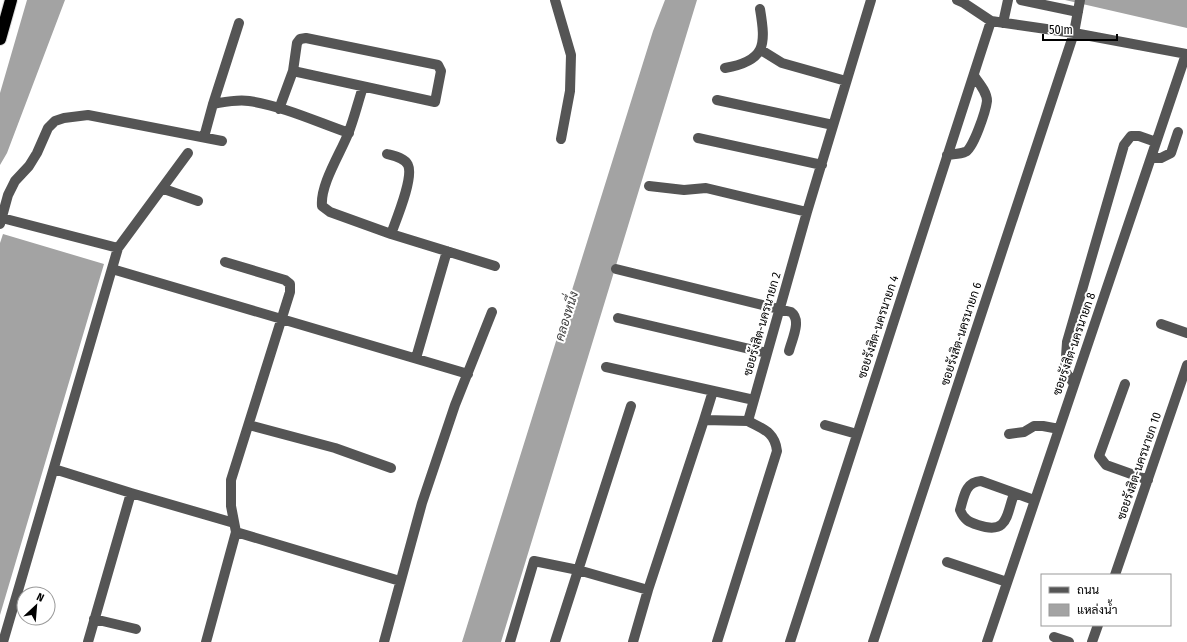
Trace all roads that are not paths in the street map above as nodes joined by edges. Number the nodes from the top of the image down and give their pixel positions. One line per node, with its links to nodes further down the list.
1 (11, 0): 13 (highway)
2 (555, 0): 29 (street)
3 (871, 0): 19 (street, ซอยรังสิต-นครนายก 2)
4 (957, 0): 9 (street)
5 (1008, 0): 11 (street)
6 (1021, 0): 7 (street)
7 (1079, 6): 12 (street, ซอยรังสิต-นครนายก 6)
8 (760, 9): 14 (street)
9 (991, 21): 11 (street); 18 (street, ซอยรังสิต-นครนายก 4)
10 (239, 23): 22 (street)
11 (1003, 24): 12 (street)
12 (1074, 33): 15 (street); 100 (street, ซอยรังสิต-นครนายก 6)
13 (0, 39)
14 (761, 50): 16 (street); 19 (street)
15 (1186, 54): 31 (street, ซอยรังสิต-นครนายก 8)
16 (725, 68)
17 (293, 70): 20 (street); 20 (street); 23 (street)
18 (974, 76): 34 (street, ซอยรังสิต-นครนายก 4); 34 (street)
19 (846, 81): 24 (street, ซอยรังสิต-นครนายก 2)
20 (363, 87): 26 (street)
21 (717, 100): 24 (street)
22 (212, 104): 23 (street); 27 (street)
23 (279, 109): 26 (street)
24 (833, 124): 36 (street, ซอยรังสิต-นครนายก 2)
25 (1178, 132): 35 (street)
26 (349, 133): 42 (street)
27 (204, 137): 30 (street); 41 (street)
28 (698, 138): 36 (street)
29 (561, 139)
30 (222, 141)
31 (1156, 142): 35 (street, ซอยรังสิต-นครนายก 8); 61 (street)
32 (188, 154): 38 (street)
33 (387, 154): 42 (street)
34 (947, 155): 71 (street, ซอยรังสิต-นครนายก 4)
35 (1151, 158): 61 (street, ซอยรังสิต-นครนายก 8)
36 (822, 165): 40 (street, ซอยรังสิต-นครนายก 2)
37 (649, 186): 40 (street)
38 (164, 189): 39 (street); 43 (street)
39 (198, 201)
40 (807, 212): 49 (street, ซอยรังสิต-นครนายก 2)
41 (1, 221): 43 (street)
42 (391, 234): 44 (street)
43 (118, 248): 47 (street)
44 (447, 251): 46 (street); 57 (street)
45 (225, 262): 51 (street)
46 (495, 266)
47 (112, 269): 51 (street); 74 (street)
48 (616, 269): 49 (street)
49 (780, 308): 55 (street); 56 (street, ซอยรังสิต-นครนายก 2)
50 (492, 312): 60 (street)
51 (281, 318): 57 (street); 68 (street)
52 (618, 318): 56 (street)
53 (1161, 324): 54 (street)
54 (1187, 333)
55 (790, 351)
56 (767, 353): 64 (street, ซอยรังสิต-นครนายก 2)
57 (416, 358): 60 (street)
58 (1187, 365): 75 (street, ซอยรังสิต-นครนายก 10)
59 (606, 367): 63 (street)
60 (468, 374): 83 (street)
61 (1074, 384): 70 (street, ซอยรังสิต-นครนายก 8)
62 (1126, 384): 75 (street)
63 (712, 391): 64 (street); 66 (street)
64 (754, 400): 67 (street, ซอยรังสิต-นครนายก 2)
65 (631, 406): 81 (street)
66 (704, 420): 67 (street); 85 (street)
67 (748, 421): 98 (street)
68 (249, 425): 73 (street); 79 (street)
69 (825, 425): 71 (street)
70 (1059, 429): 72 (street); 78 (street, ซอยรังสิต-นครนายก 8)
71 (857, 434): 99 (street, ซอยรังสิต-นครนายก 4)
72 (1009, 434)
73 (391, 468)
74 (54, 469): 76 (street); 91 (street)
75 (1148, 480): 82 (street, ซอยรังสิต-นครนายก 10)
76 (131, 493): 79 (street); 86 (street)
77 (1014, 494): 77 (street); 78 (street)
78 (1034, 500): 84 (street, ซอยรังสิต-นครนายก 8)
79 (235, 528): 83 (street); 93 (street)
80 (947, 562): 84 (street)
81 (578, 570): 85 (street); 95 (street); 96 (street)
82 (1115, 574)
83 (400, 581): 94 (street)
84 (1007, 582): 101 (street, ซอยรังสิต-นครนายก 8)
85 (648, 590): 97 (street)
86 (94, 618): 88 (street); 92 (street)
87 (1098, 626): 90 (street)
88 (136, 629)
89 (1054, 637): 102 (street)
90 (1095, 640)
91 (3, 642)
92 (88, 642)
93 (206, 642)
94 (384, 642)
95 (510, 642)
96 (555, 642)
97 (633, 642)
98 (717, 642)
99 (790, 642)
100 (873, 642)
101 (987, 642)
102 (1069, 642)

